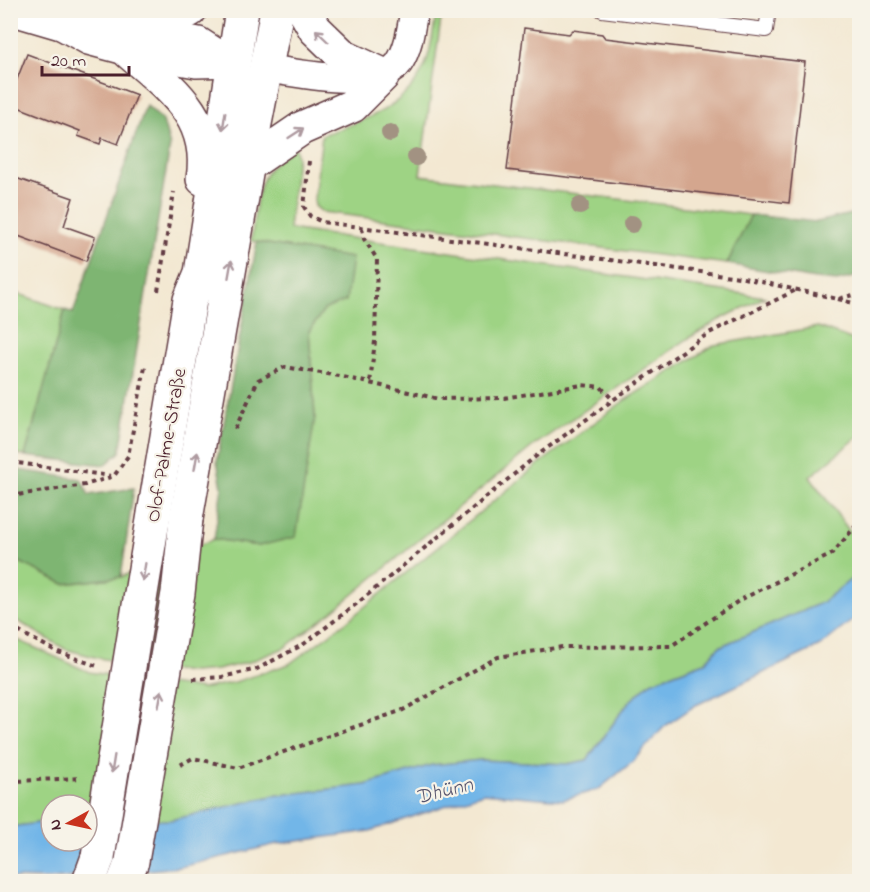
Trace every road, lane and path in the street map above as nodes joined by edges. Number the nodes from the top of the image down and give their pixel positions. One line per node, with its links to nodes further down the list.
1 (190, 10): 9 (main road)
2 (242, 10): 10 (main road, Olof-Palme-Straße)
3 (278, 10): 11 (main road, Olof-Palme-Straße)
4 (304, 10): 12 (main road, one-way to 4)
5 (414, 10): 12 (street)
6 (602, 10): 7 (lane)
7 (769, 10)
8 (10, 11): 9 (street)
9 (135, 41): 10 (street); 21 (main road)
10 (233, 63): 21 (main road, Olof-Palme-Straße, one-way to 21)
11 (265, 68): 12 (street); 14 (main road, Olof-Palme-Straße)
12 (383, 75): 13 (main road)
13 (302, 128): 14 (main road, one-way to 13); 16 (path)
14 (248, 165): 38 (main road, Olof-Palme-Straße, one-way to 14, bridge)
15 (176, 183): 19 (path)
16 (362, 228): 17 (path); 24 (path)
17 (798, 289): 20 (path); 25 (path)
18 (860, 293): 20 (path)
19 (157, 297)
20 (838, 298): 22 (path)
21 (190, 300): 37 (main road, Olof-Palme-Straße, one-way to 37, bridge)
22 (860, 305)
23 (145, 366): 28 (path)
24 (370, 383): 25 (path); 26 (path)
25 (613, 400): 33 (path)
26 (231, 438)
27 (10, 462): 28 (path)
28 (114, 476): 29 (path)
29 (10, 496)
30 (860, 521): 34 (path)
31 (10, 627): 32 (path)
32 (103, 667)
33 (187, 679)
34 (177, 766)
35 (92, 777): 36 (path)
36 (10, 779)
37 (95, 873)
38 (131, 875)

